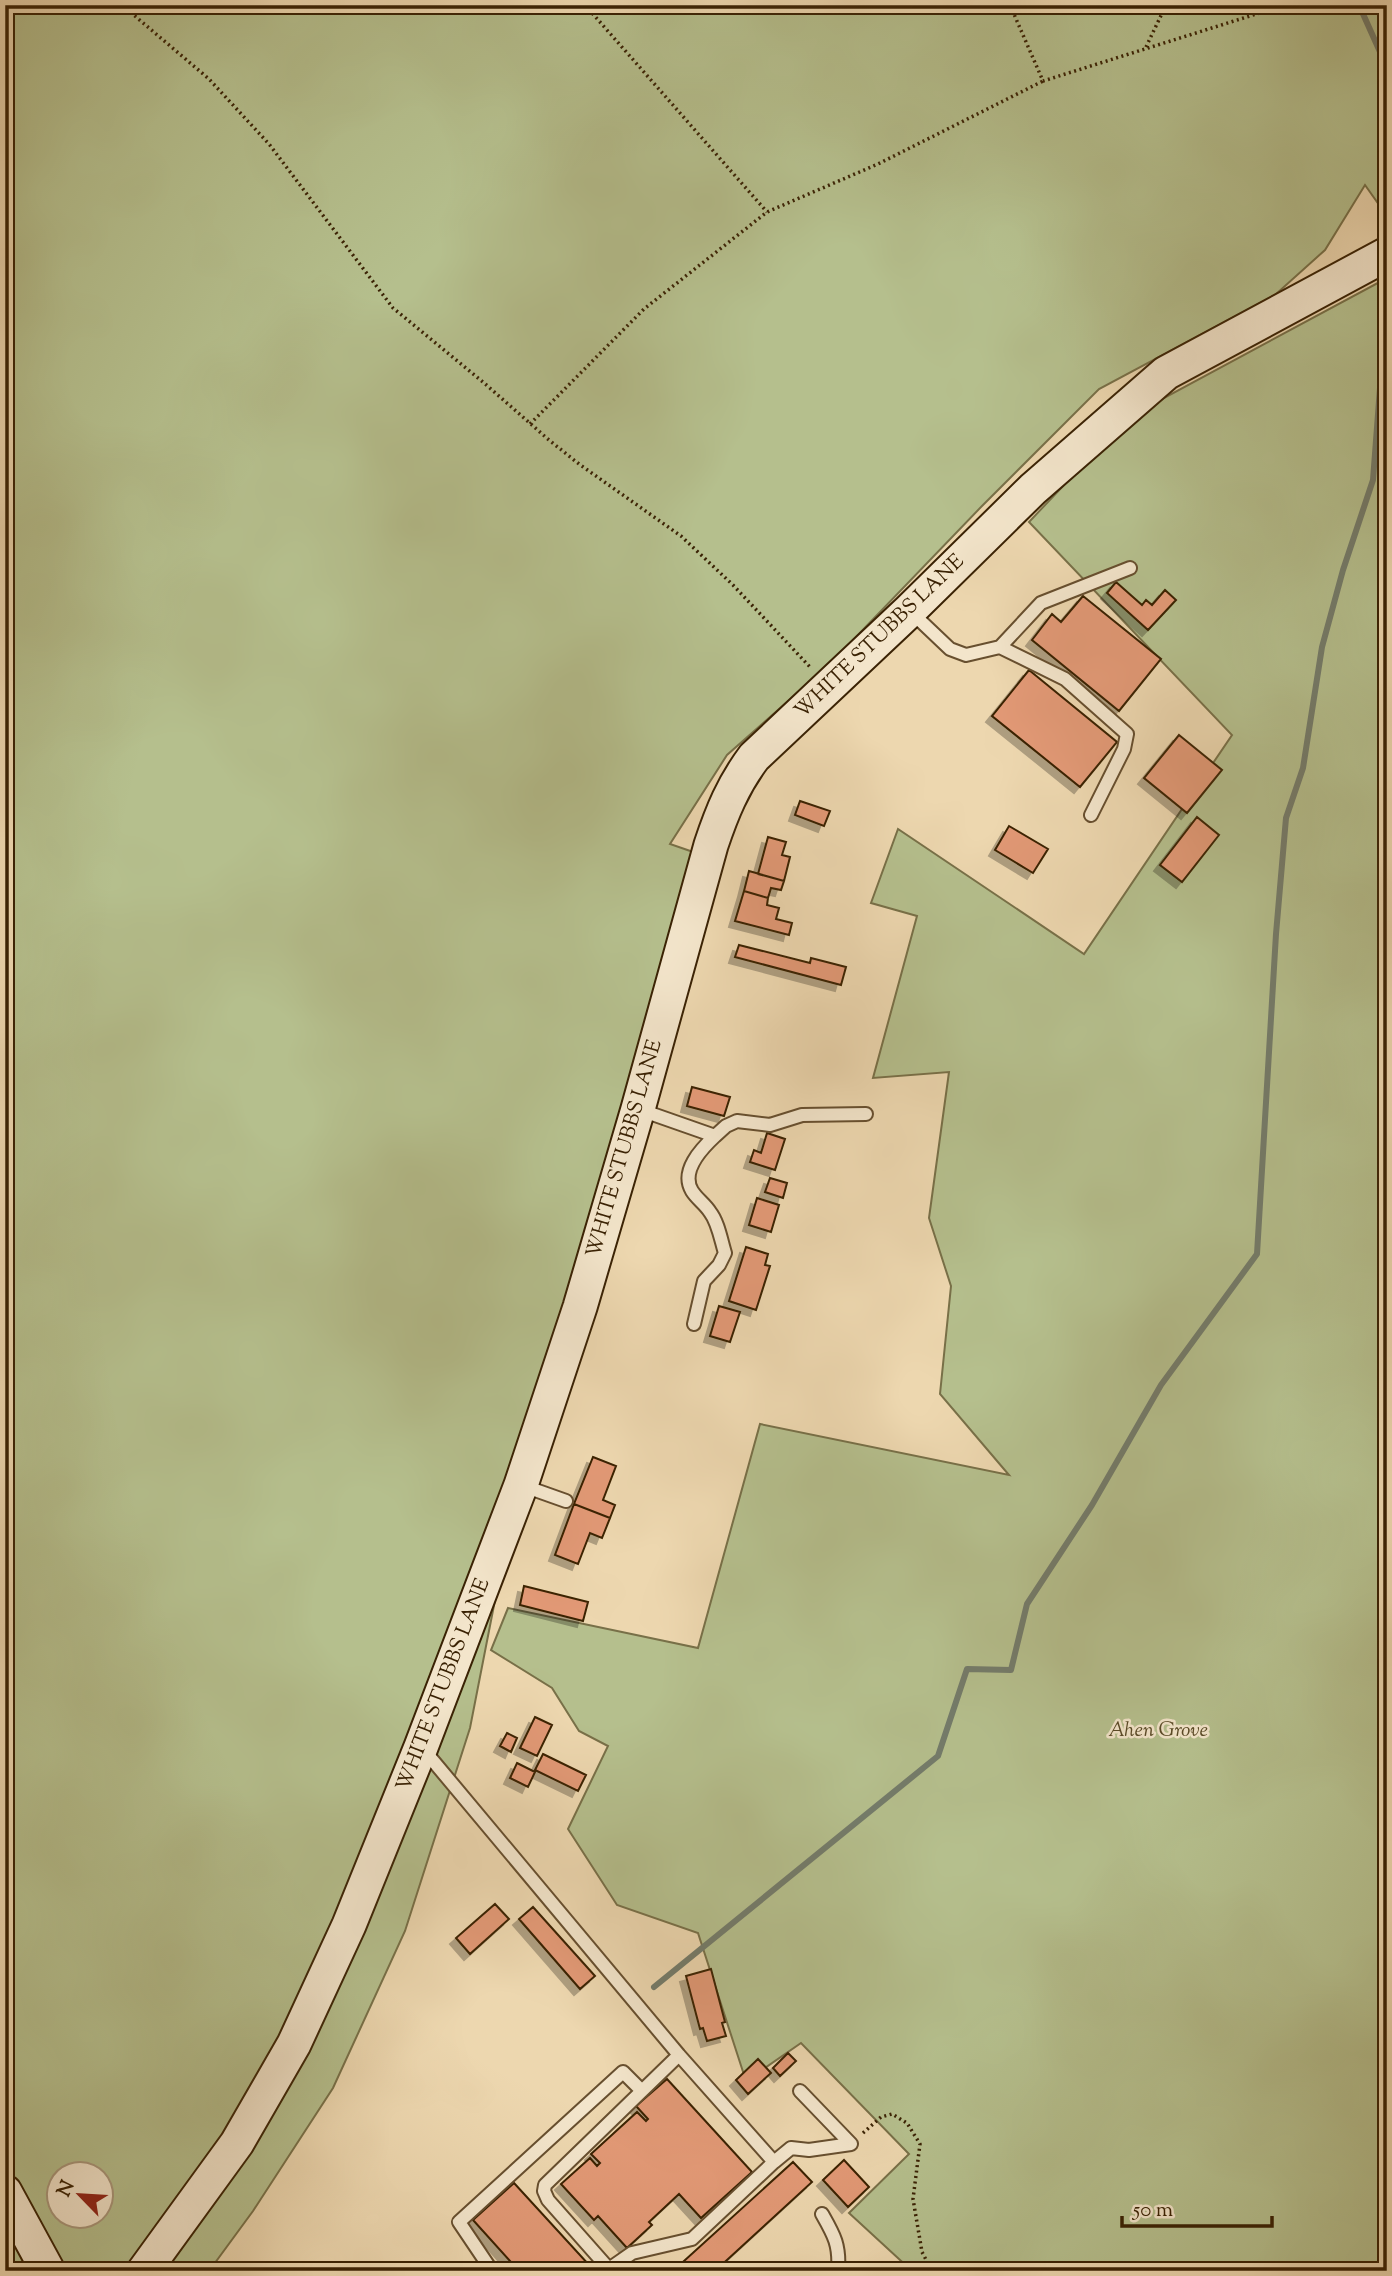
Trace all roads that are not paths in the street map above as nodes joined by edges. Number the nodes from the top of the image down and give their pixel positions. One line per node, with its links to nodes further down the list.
1 (1387, 254): 3 (street, WHITE STUBBS LANE)
2 (1130, 568): 4 (lane)
3 (909, 611): 4 (lane); 6 (street, WHITE STUBBS LANE)
4 (1000, 647): 5 (lane)
5 (1091, 816)
6 (638, 1109): 8 (lane); 10 (street, WHITE STUBBS LANE)
7 (866, 1114): 8 (lane)
8 (715, 1136): 9 (lane)
9 (694, 1324)
10 (521, 1485): 11 (lane); 12 (street, WHITE STUBBS LANE)
11 (566, 1501)
12 (421, 1747): 13 (lane); 20 (street, WHITE STUBBS LANE)
13 (679, 2055): 14 (lane); 16 (lane)
14 (642, 2091): 16 (lane); 21 (lane)
15 (800, 2091): 16 (lane)
16 (774, 2162)
17 (5, 2192): 19 (street)
18 (822, 2214): 22 (lane)
19 (48, 2271)
20 (144, 2271)
21 (492, 2271)
22 (838, 2271)

